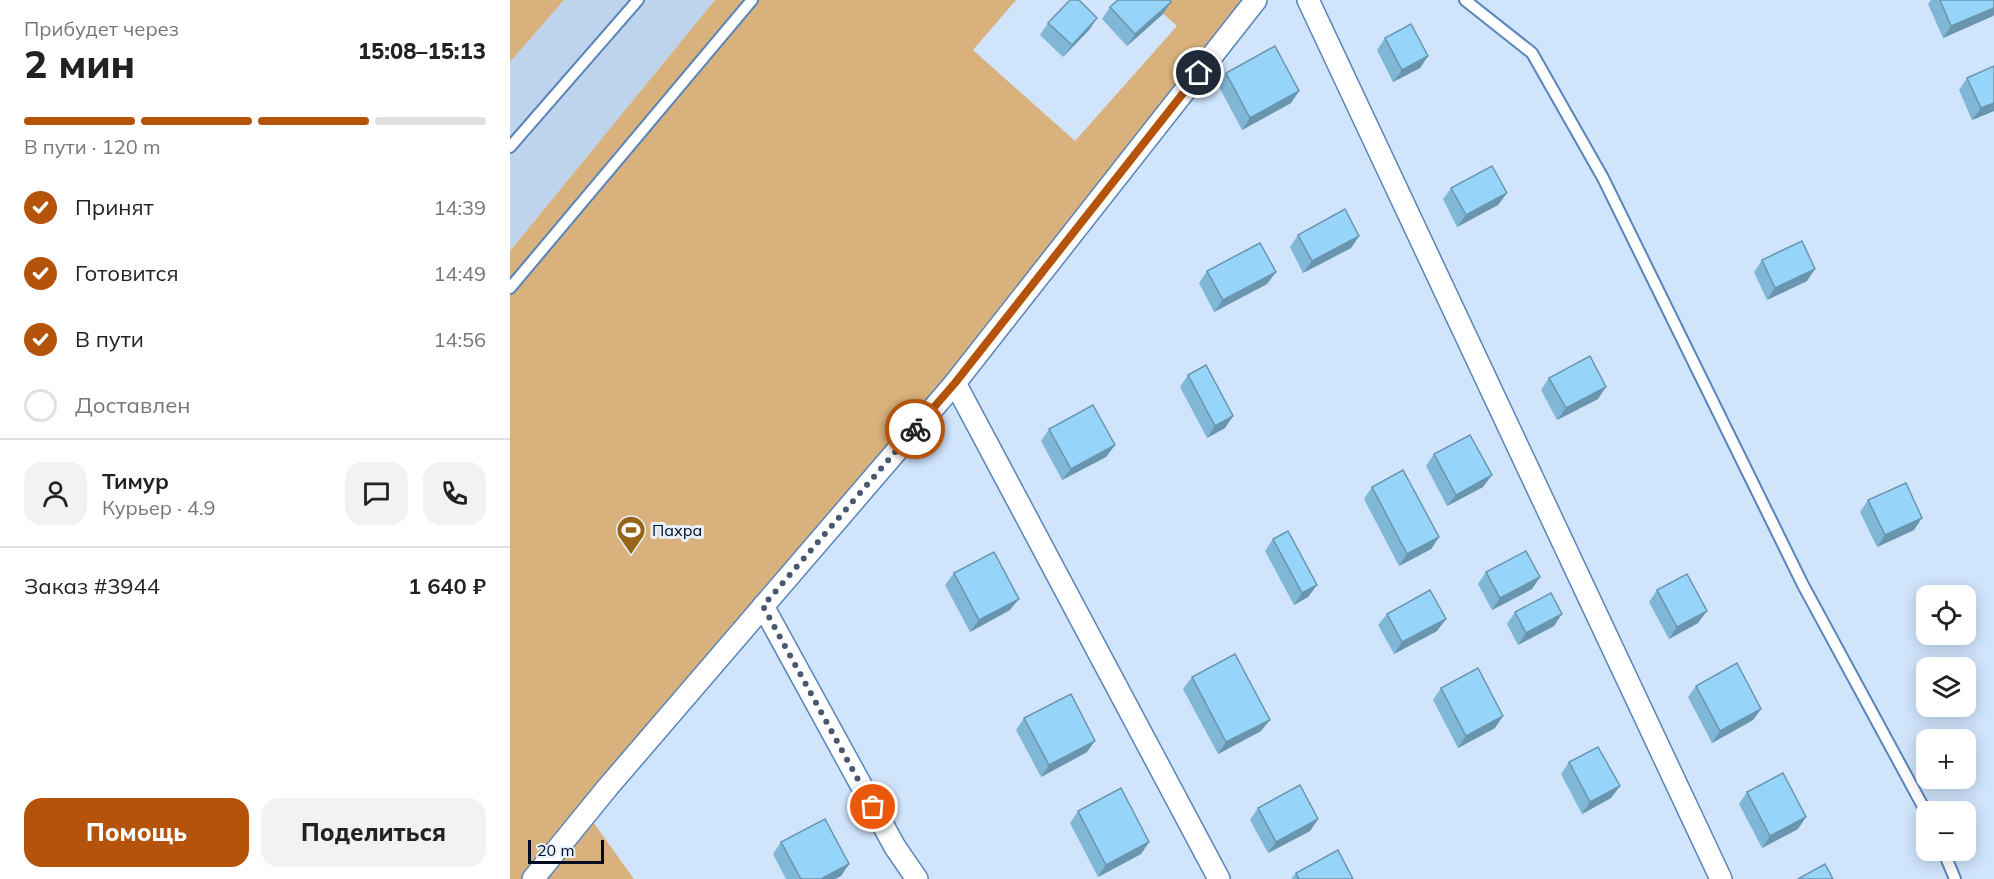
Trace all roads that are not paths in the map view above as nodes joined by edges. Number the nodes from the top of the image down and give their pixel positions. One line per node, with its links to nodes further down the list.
1 (638, 0): 6 (lane)
2 (752, 0): 7 (lane)
3 (1256, 0): 8 (street)
4 (1308, 0): 15 (street)
5 (1465, 0): 10 (lane)
6 (510, 147)
7 (510, 288)
8 (955, 383): 9 (street); 14 (street)
9 (763, 606): 12 (street); 13 (street)
10 (1920, 801)
11 (1948, 861): 16 (lane)
12 (533, 879)
13 (917, 879)
14 (1219, 879)
15 (1721, 879)
16 (1955, 879)

